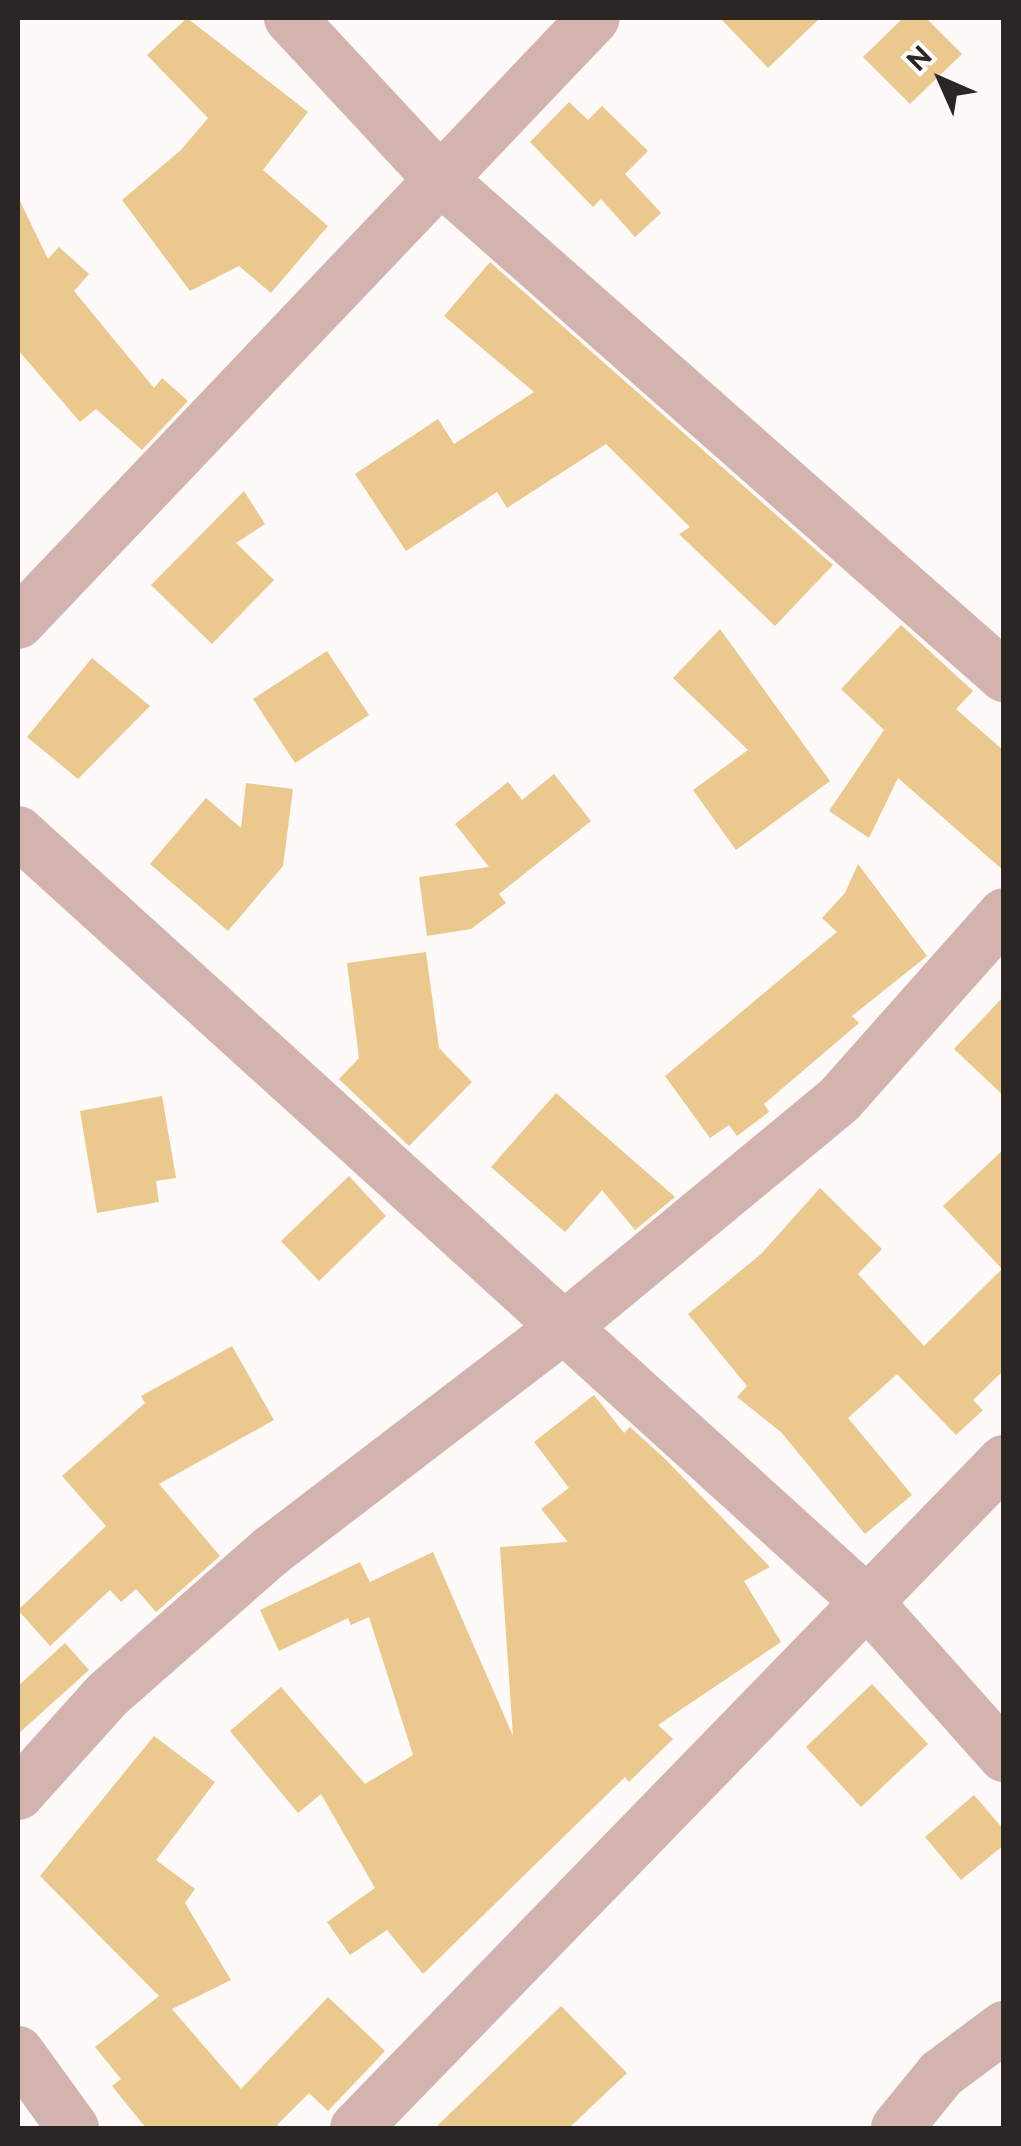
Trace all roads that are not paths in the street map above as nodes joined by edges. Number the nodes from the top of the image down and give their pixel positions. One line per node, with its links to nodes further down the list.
1 (290, 18): 3 (street)
2 (594, 18): 3 (street)
3 (438, 176): 4 (street); 5 (street)
4 (18, 623)
5 (1004, 676)
6 (18, 832): 8 (street)
7 (1004, 914): 8 (street)
8 (567, 1325): 10 (street); 12 (street)
9 (1004, 1461): 10 (street)
10 (866, 1601): 11 (street); 16 (street)
11 (1004, 1756)
12 (18, 1794)
13 (1004, 2027): 17 (street)
14 (18, 2052): 15 (street)
15 (73, 2128)
16 (356, 2128)
17 (897, 2128)

